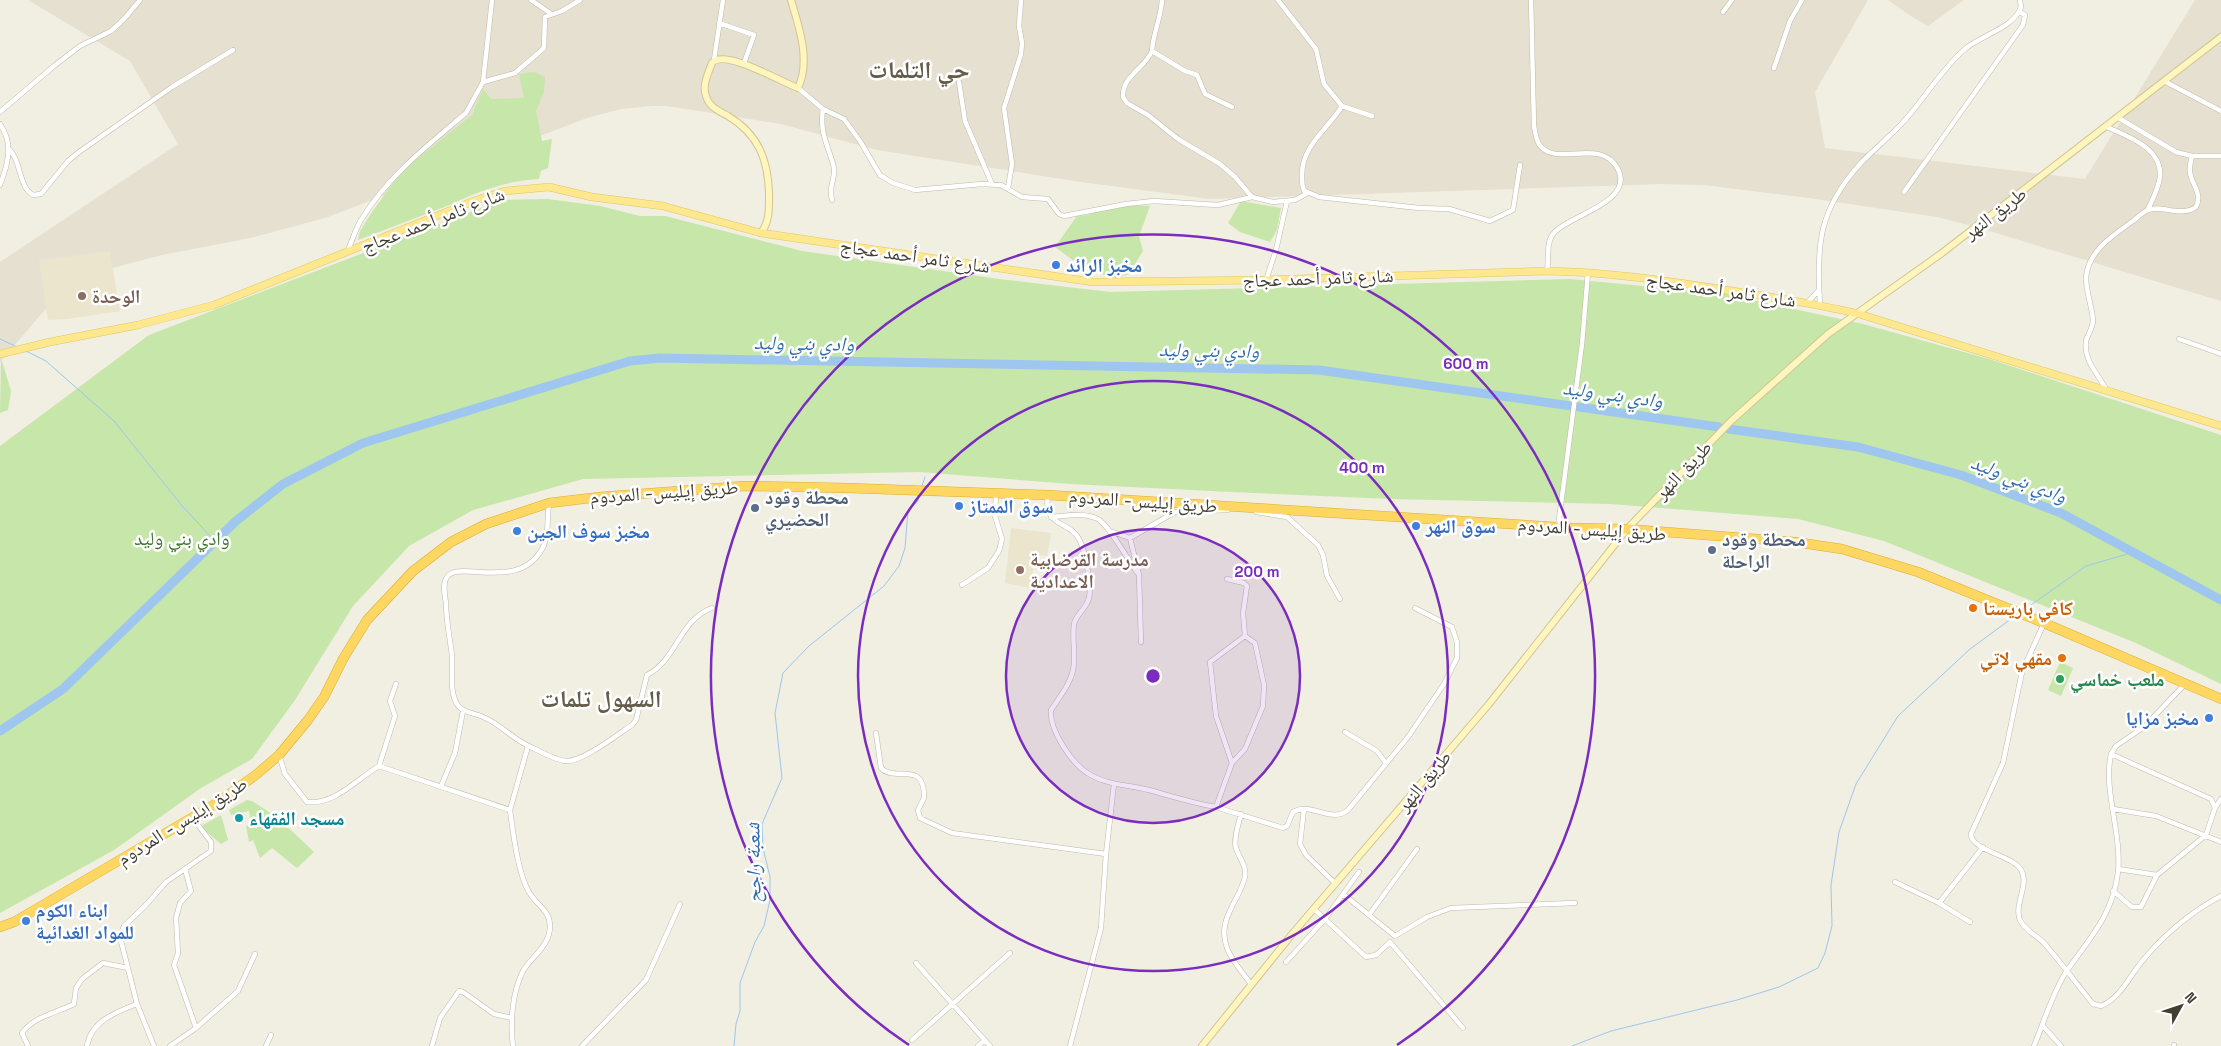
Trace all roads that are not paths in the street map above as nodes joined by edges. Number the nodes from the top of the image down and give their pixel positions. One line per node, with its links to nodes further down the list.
1 (140, 0): 32 (street)
2 (492, 0): 25 (street)
3 (531, 0): 16 (street)
4 (580, 0): 16 (street)
5 (723, 0): 17 (street)
6 (791, 0): 27 (main road)
7 (1021, 0): 43 (street)
8 (1162, 0): 20 (street)
9 (1278, 0): 28 (street)
10 (1531, 0): 52 (street)
11 (1732, 0): 14 (street)
12 (1802, 0): 23 (street)
13 (2020, 0): 15 (street)
14 (1723, 12)
15 (2020, 12): 45 (street); 55 (street)
16 (550, 13): 25 (street)
17 (719, 23): 21 (street); 22 (street)
18 (2219, 41): 24 (main road, طريق النهر)
19 (233, 50): 37 (street)
20 (1152, 51): 29 (street); 46 (street)
21 (714, 60): 22 (main road); 50 (main road)
22 (744, 63): 27 (main road)
23 (1774, 68)
24 (2164, 81): 31 (street); 34 (main road, طريق النهر)
25 (482, 82): 51 (street)
26 (959, 82): 41 (street)
27 (798, 88): 30 (street)
28 (1342, 106): 33 (street); 44 (street)
29 (1232, 107)
30 (823, 109): 41 (street); 47 (street)
31 (2221, 111)
32 (0, 112)
33 (1372, 116)
34 (2117, 117): 36 (main road, طريق النهر); 38 (street)
35 (0, 124): 37 (street)
36 (2105, 126): 49 (street); 58 (main road, طريق النهر)
37 (10, 150): 42 (street)
38 (2192, 156): 39 (street); 49 (street)
39 (2221, 156)
40 (1520, 165): 44 (street)
41 (992, 184): 43 (street)
42 (0, 185)
43 (1008, 188): 46 (street)
44 (1304, 190): 48 (street)
45 (1904, 192)
46 (1252, 197): 48 (street)
47 (832, 200)
48 (1287, 201): 54 (street)
49 (2148, 209): 62 (street)
50 (761, 233): 51 (main road, شارع ثامر أحمد عجاج); 54 (main road, شارع ثامر أحمد عجاج)
51 (346, 254): 60 (main road, شارع ثامر أحمد عجاج)
52 (1547, 271): 53 (main road, شارع ثامر أحمد عجاج); 54 (main road, شارع ثامر أحمد عجاج)
53 (1588, 272): 56 (main road, شارع ثامر أحمد عجاج); 69 (street)
54 (1266, 280)
55 (1819, 290): 56 (street); 57 (street)
56 (1808, 302): 57 (main road, شارع ثامر أحمد عجاج)
57 (1820, 304): 58 (main road, شارع ثامر أحمد عجاج)
58 (1859, 314): 62 (main road, شارع ثامر أحمد عجاج); 70 (main road, طريق النهر)
59 (2179, 338): 61 (street)
60 (0, 354)
61 (2221, 354)
62 (2106, 389): 63 (main road, شارع ثامر أحمد عجاج)
63 (2221, 426)
64 (996, 493): 65 (highway, طريق إيليس- المردوم); 66 (highway, طريق إيليس- المردوم); 75 (street)
65 (1048, 495): 67 (highway, طريق إيليس- المردوم); 68 (street)
66 (549, 504): 85 (street); 90 (highway, طريق إيليس- المردوم)
67 (1235, 508): 69 (highway, طريق إيليس- المردوم); 72 (street); 76 (street)
68 (1051, 517): 71 (street); 94 (street)
69 (1558, 527): 70 (highway, طريق إيليس- المردوم)
70 (1627, 529): 79 (highway, طريق إيليس- المردوم); 114 (main road, طريق النهر)
71 (1110, 531): 72 (street); 73 (street)
72 (1130, 538): 73 (street)
73 (1139, 575): 81 (street)
74 (1227, 579): 80 (street)
75 (962, 584)
76 (1340, 599)
77 (712, 608): 88 (street)
78 (1415, 608): 92 (street)
79 (2044, 623): 83 (highway, طريق إيليس- المردوم); 106 (street)
80 (1245, 636): 91 (street); 91 (street)
81 (1141, 642)
82 (396, 684): 93 (street)
83 (2185, 684): 84 (highway, طريق إيليس- المردوم); 89 (street)
84 (2221, 699)
85 (463, 710): 88 (street); 95 (street)
86 (1345, 732): 92 (street)
87 (876, 733): 108 (street)
88 (528, 746): 101 (street)
89 (2111, 754): 98 (street); 100 (street)
90 (280, 755): 93 (street); 103 (highway, طريق إيليس- المردوم)
91 (1232, 762): 97 (street)
92 (1385, 762): 99 (street)
93 (379, 766): 95 (street)
94 (1114, 784): 97 (street); 108 (street)
95 (441, 786): 101 (street)
96 (2221, 799): 98 (street)
97 (1216, 807): 102 (street)
98 (2216, 808): 104 (street)
99 (1304, 809): 102 (street); 114 (street)
100 (2113, 809): 104 (street); 110 (street)
101 (510, 810): 137 (street)
102 (1242, 814): 134 (street)
103 (191, 816): 109 (street); 125 (highway, طريق إيليس- المردوم)
104 (2206, 835): 105 (street); 112 (street)
105 (2221, 842)
106 (1983, 847): 119 (street); 133 (street)
107 (1416, 850): 122 (street)
108 (1106, 854): 155 (street)
109 (185, 869): 132 (street); 139 (street)
110 (2118, 869): 112 (street); 115 (street)
111 (1359, 872): 116 (street)
112 (2157, 875): 115 (street)
113 (1895, 882): 119 (street)
114 (1336, 884): 121 (main road, طريق النهر)
115 (2113, 891): 133 (street)
116 (1343, 894): 122 (street); 123 (street)
117 (2221, 896): 133 (street)
118 (1575, 903): 126 (street)
119 (1939, 903): 124 (street)
120 (680, 904): 152 (street)
121 (1314, 909): 123 (street); 134 (main road, طريق النهر)
122 (1368, 915): 126 (street)
123 (1324, 919): 127 (street); 130 (street)
124 (1970, 922)
125 (0, 927)
126 (1395, 936): 127 (street)
127 (1390, 942): 140 (street)
128 (1010, 953): 136 (street)
129 (255, 954): 139 (street)
130 (1286, 962)
131 (916, 963): 136 (street)
132 (128, 968): 135 (street); 145 (street)
133 (2067, 972): 138 (street)
134 (1252, 985): 156 (main road, طريق النهر)
135 (136, 1004): 146 (street); 147 (street)
136 (952, 1006): 142 (street); 143 (street)
137 (512, 1018): 150 (street); 151 (street)
138 (2043, 1026): 157 (street); 158 (street)
139 (196, 1028): 144 (street)
140 (1463, 1028)
141 (271, 1035): 149 (street)
142 (912, 1040)
143 (985, 1040): 153 (street); 154 (street)
144 (177, 1044): 148 (street)
145 (28, 1046)
146 (87, 1046)
147 (154, 1046)
148 (170, 1046)
149 (266, 1046)
150 (432, 1046)
151 (513, 1046)
152 (582, 1046)
153 (978, 1046)
154 (990, 1046)
155 (1070, 1046)
156 (1202, 1046)
157 (2034, 1046)
158 (2061, 1046)

